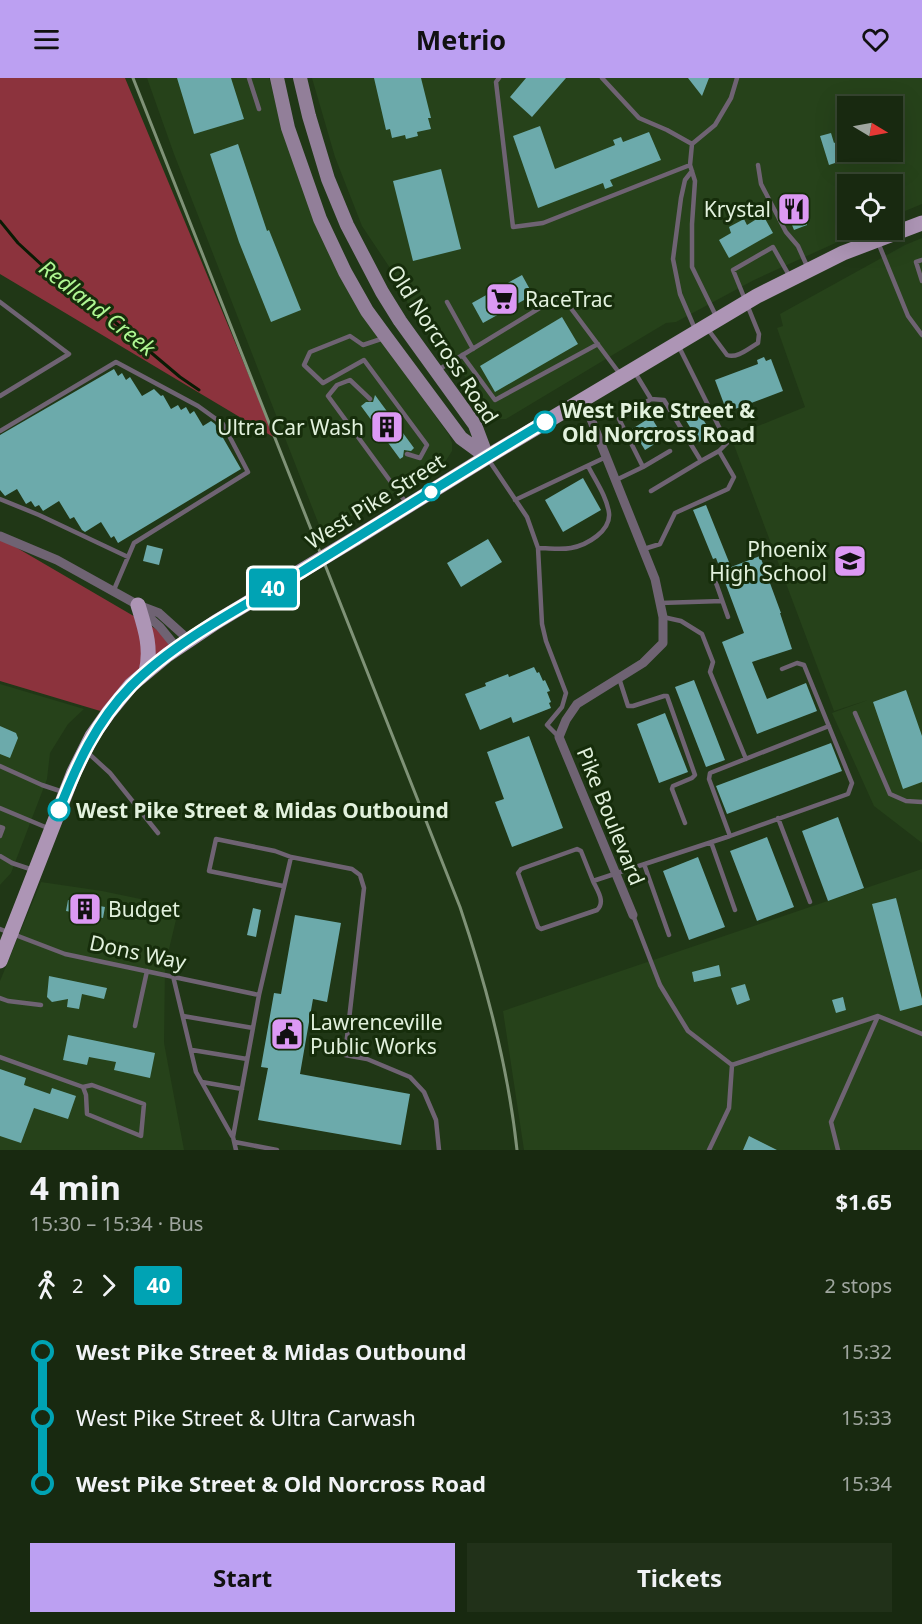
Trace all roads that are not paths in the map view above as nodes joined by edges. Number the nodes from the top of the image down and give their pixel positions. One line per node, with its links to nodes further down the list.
1 (249, 78): 7 (lane)
2 (277, 78): 24 (main road, Old Norcross Road)
3 (300, 78): 31 (main road, Old Norcross Road)
4 (499, 78): 10 (lane)
5 (602, 78): 8 (lane)
6 (737, 78): 8 (lane)
7 (259, 109)
8 (692, 144): 10 (lane)
9 (758, 165): 16 (lane)
10 (691, 168): 22 (lane); 22 (lane)
11 (922, 223): 12 (main road, West Pike Street)
12 (903, 228)
13 (866, 240): 16 (main road, West Pike Street)
14 (877, 240): 23 (lane)
15 (922, 260): 18 (lane)
16 (809, 270): 17 (main road, West Pike Street)
17 (791, 279): 21 (main road, West Pike Street); 21 (lane)
18 (922, 281)
19 (0, 302): 33 (lane)
20 (447, 302): 28 (lane)
21 (745, 303): 22 (main road, West Pike Street); 22 (lane)
22 (706, 325): 25 (main road, West Pike Street)
23 (921, 332)
24 (386, 338): 27 (lane); 41 (main road, Old Norcross Road)
25 (676, 343): 32 (main road, West Pike Street); 39 (lane)
26 (598, 344): 28 (lane); 29 (lane); 32 (lane)
27 (363, 345): 30 (lane); 30 (lane)
28 (473, 349): 29 (lane)
29 (462, 355): 31 (lane)
30 (364, 360): 40 (lane)
31 (436, 372): 41 (main road, Old Norcross Road)
32 (628, 373): 35 (main road, West Pike Street); 36 (lane)
33 (0, 396)
34 (370, 399): 50 (lane)
35 (583, 399): 41 (main road, West Pike Street); 42 (street, Pike Boulevard)
36 (651, 399): 43 (lane); 45 (lane)
37 (0, 431): 54 (lane)
38 (670, 451): 45 (lane)
39 (719, 451): 43 (lane); 53 (lane)
40 (407, 454)
41 (487, 457): 49 (lane); 50 (main road, West Pike Street)
42 (606, 457): 44 (lane); 46 (street, Pike Boulevard)
43 (701, 460): 47 (lane)
44 (588, 466): 49 (lane); 52 (lane)
45 (643, 467): 46 (lane)
46 (616, 480): 53 (street, Pike Boulevard)
47 (651, 491)
48 (0, 499): 54 (lane)
49 (515, 500): 52 (lane)
50 (409, 506): 62 (main road, West Pike Street, bridge)
51 (0, 536): 56 (street)
52 (538, 548): 68 (lane)
53 (644, 549): 58 (street, Pike Boulevard)
54 (128, 557): 56 (lane)
55 (716, 583): 57 (lane)
56 (113, 592): 59 (street)
57 (722, 601): 58 (lane); 61 (lane)
58 (660, 603): 60 (street, Pike Boulevard)
59 (138, 605): 62 (street); 62 (street); 64 (main road)
60 (663, 617): 65 (street, Pike Boulevard); 70 (lane)
61 (728, 617)
62 (183, 644): 64 (main road, West Pike Street)
63 (782, 669): 67 (lane)
64 (146, 672): 69 (main road, West Pike Street)
65 (619, 678): 68 (street, Pike Boulevard); 76 (lane)
66 (855, 713): 73 (lane)
67 (829, 726): 70 (lane); 75 (lane)
68 (559, 737): 87 (street, Pike Boulevard)
69 (84, 750): 72 (main road, West Pike Street); 79 (lane)
70 (746, 759): 81 (lane)
71 (0, 766): 72 (lane)
72 (66, 793): 78 (main road, West Pike Street)
73 (922, 802)
74 (0, 808): 78 (lane)
75 (778, 818): 81 (lane); 90 (lane)
76 (685, 823)
77 (0, 827): 80 (lane)
78 (51, 829): 86 (main road, West Pike Street)
79 (158, 832)
80 (0, 836)
81 (730, 836): 82 (lane)
82 (711, 842): 85 (lane); 91 (lane)
83 (0, 856): 86 (lane)
84 (291, 857): 89 (lane); 89 (lane); 116 (lane)
85 (644, 864): 87 (lane); 94 (lane)
86 (35, 871): 93 (main road, West Pike Street)
87 (614, 873): 88 (lane); 92 (street, Pike Boulevard)
88 (593, 881): 88 (lane)
89 (283, 886): 98 (lane)
90 (810, 902)
91 (735, 910)
92 (633, 915): 109 (lane)
93 (6, 932): 95 (main road, West Pike Street); 96 (lane, Dons Way)
94 (669, 935)
95 (0, 961)
96 (147, 971): 97 (lane, Dons Way); 103 (lane)
97 (173, 976): 98 (lane, Dons Way); 101 (lane)
98 (260, 995): 104 (lane)
99 (0, 998): 100 (lane)
100 (41, 1005)
101 (183, 1016): 104 (lane); 106 (lane)
102 (878, 1016): 105 (lane); 109 (lane); 118 (lane)
103 (135, 1026)
104 (253, 1028): 108 (lane)
105 (922, 1034)
106 (192, 1050): 108 (lane); 110 (lane)
107 (0, 1057): 111 (lane)
108 (248, 1059): 112 (lane)
109 (732, 1065): 117 (lane)
110 (202, 1082): 112 (lane); 113 (lane)
111 (83, 1087): 111 (lane)
112 (242, 1089): 113 (lane)
113 (234, 1140): 114 (lane); 115 (lane)
114 (236, 1150)
115 (277, 1150)
116 (439, 1150)
117 (709, 1150)
118 (838, 1150)

